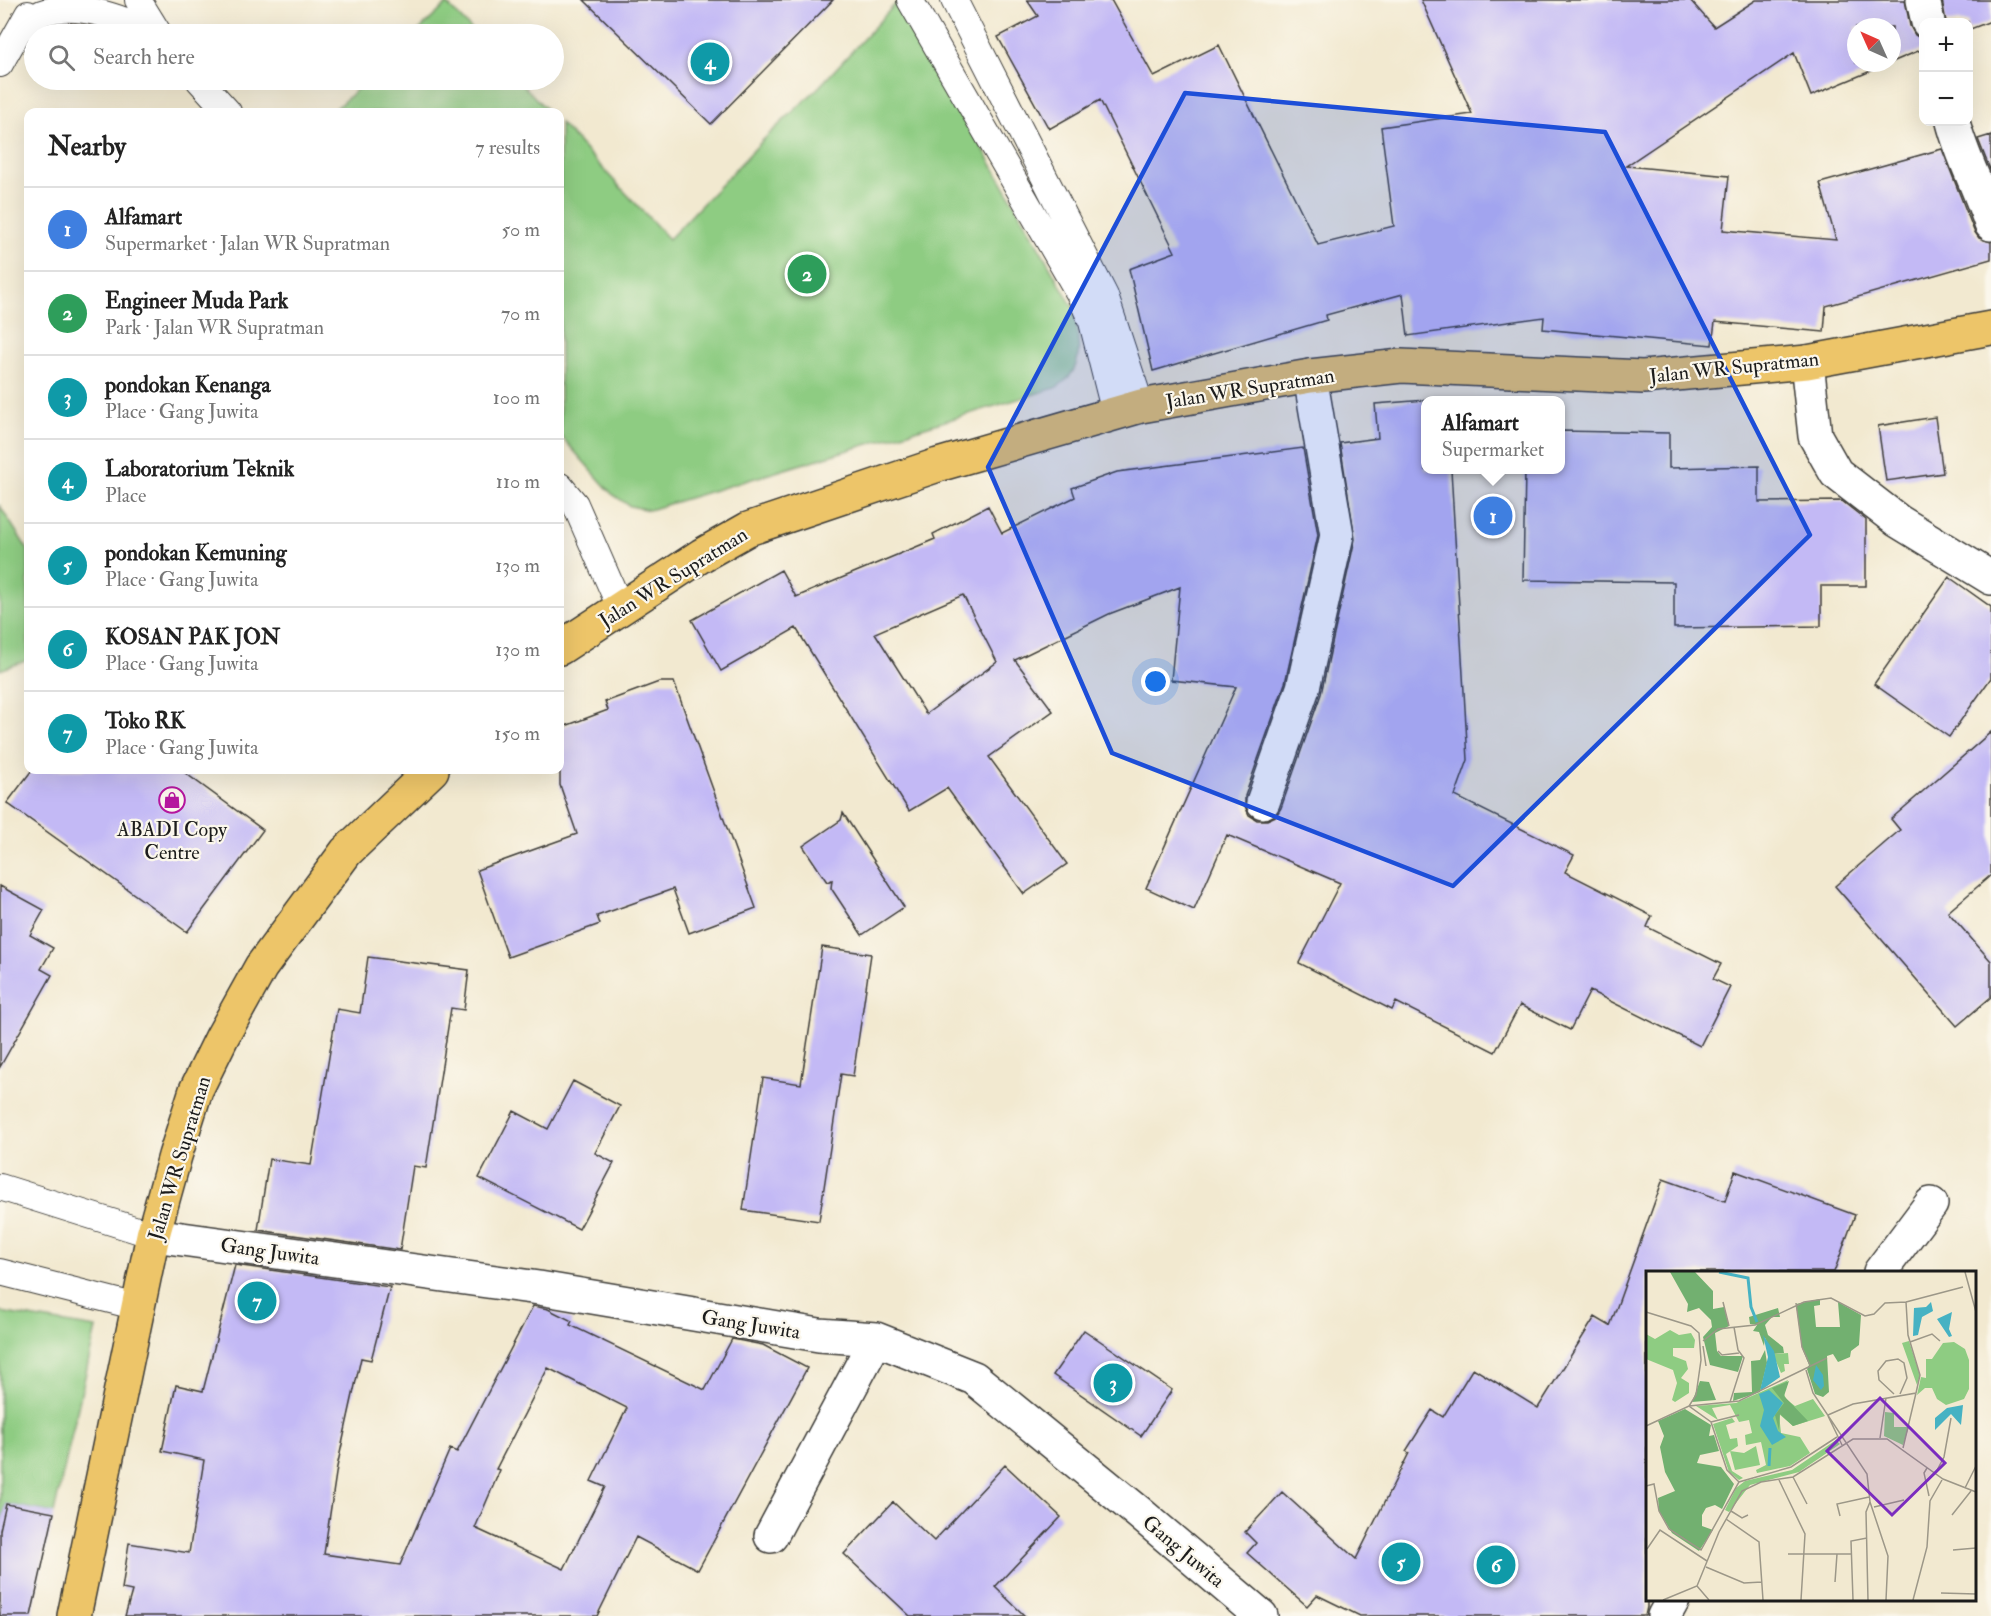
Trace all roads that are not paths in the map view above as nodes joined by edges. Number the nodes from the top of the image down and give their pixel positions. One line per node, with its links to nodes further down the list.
1 (36, 0): 11 (lane)
2 (138, 0): 9 (lane)
3 (910, 0): 20 (lane)
4 (954, 0): 20 (lane)
5 (1923, 0): 6 (street)
6 (1927, 18)
7 (28, 24): 8 (lane)
8 (134, 24)
9 (152, 24)
10 (24, 27): 11 (lane)
11 (20, 30): 12 (lane)
12 (0, 64)
13 (208, 90): 14 (lane)
14 (224, 108)
15 (1954, 126): 16 (street)
16 (1991, 224)
17 (1991, 328): 18 (highway, Jalan WR Supratman)
18 (1807, 362): 19 (highway, Jalan WR Supratman); 22 (street)
19 (1310, 376): 20 (highway, Jalan WR Supratman); 26 (street)
20 (1128, 409): 23 (highway, Jalan WR Supratman)
21 (564, 491): 23 (lane)
22 (1991, 578)
23 (621, 609): 24 (highway, Jalan WR Supratman)
24 (564, 645)
25 (428, 774): 29 (highway, Jalan WR Supratman)
26 (1263, 802)
27 (0, 1187): 29 (lane)
28 (1931, 1204): 30 (street)
29 (153, 1235): 32 (highway, Jalan WR Supratman); 33 (street, Gang Juwita)
30 (1881, 1271)
31 (0, 1272): 32 (lane)
32 (138, 1307): 36 (highway, Jalan WR Supratman)
33 (876, 1339): 34 (street); 37 (street, Gang Juwita)
34 (771, 1536)
35 (1672, 1601): 38 (street)
36 (74, 1616)
37 (1260, 1616)
38 (1664, 1616)

